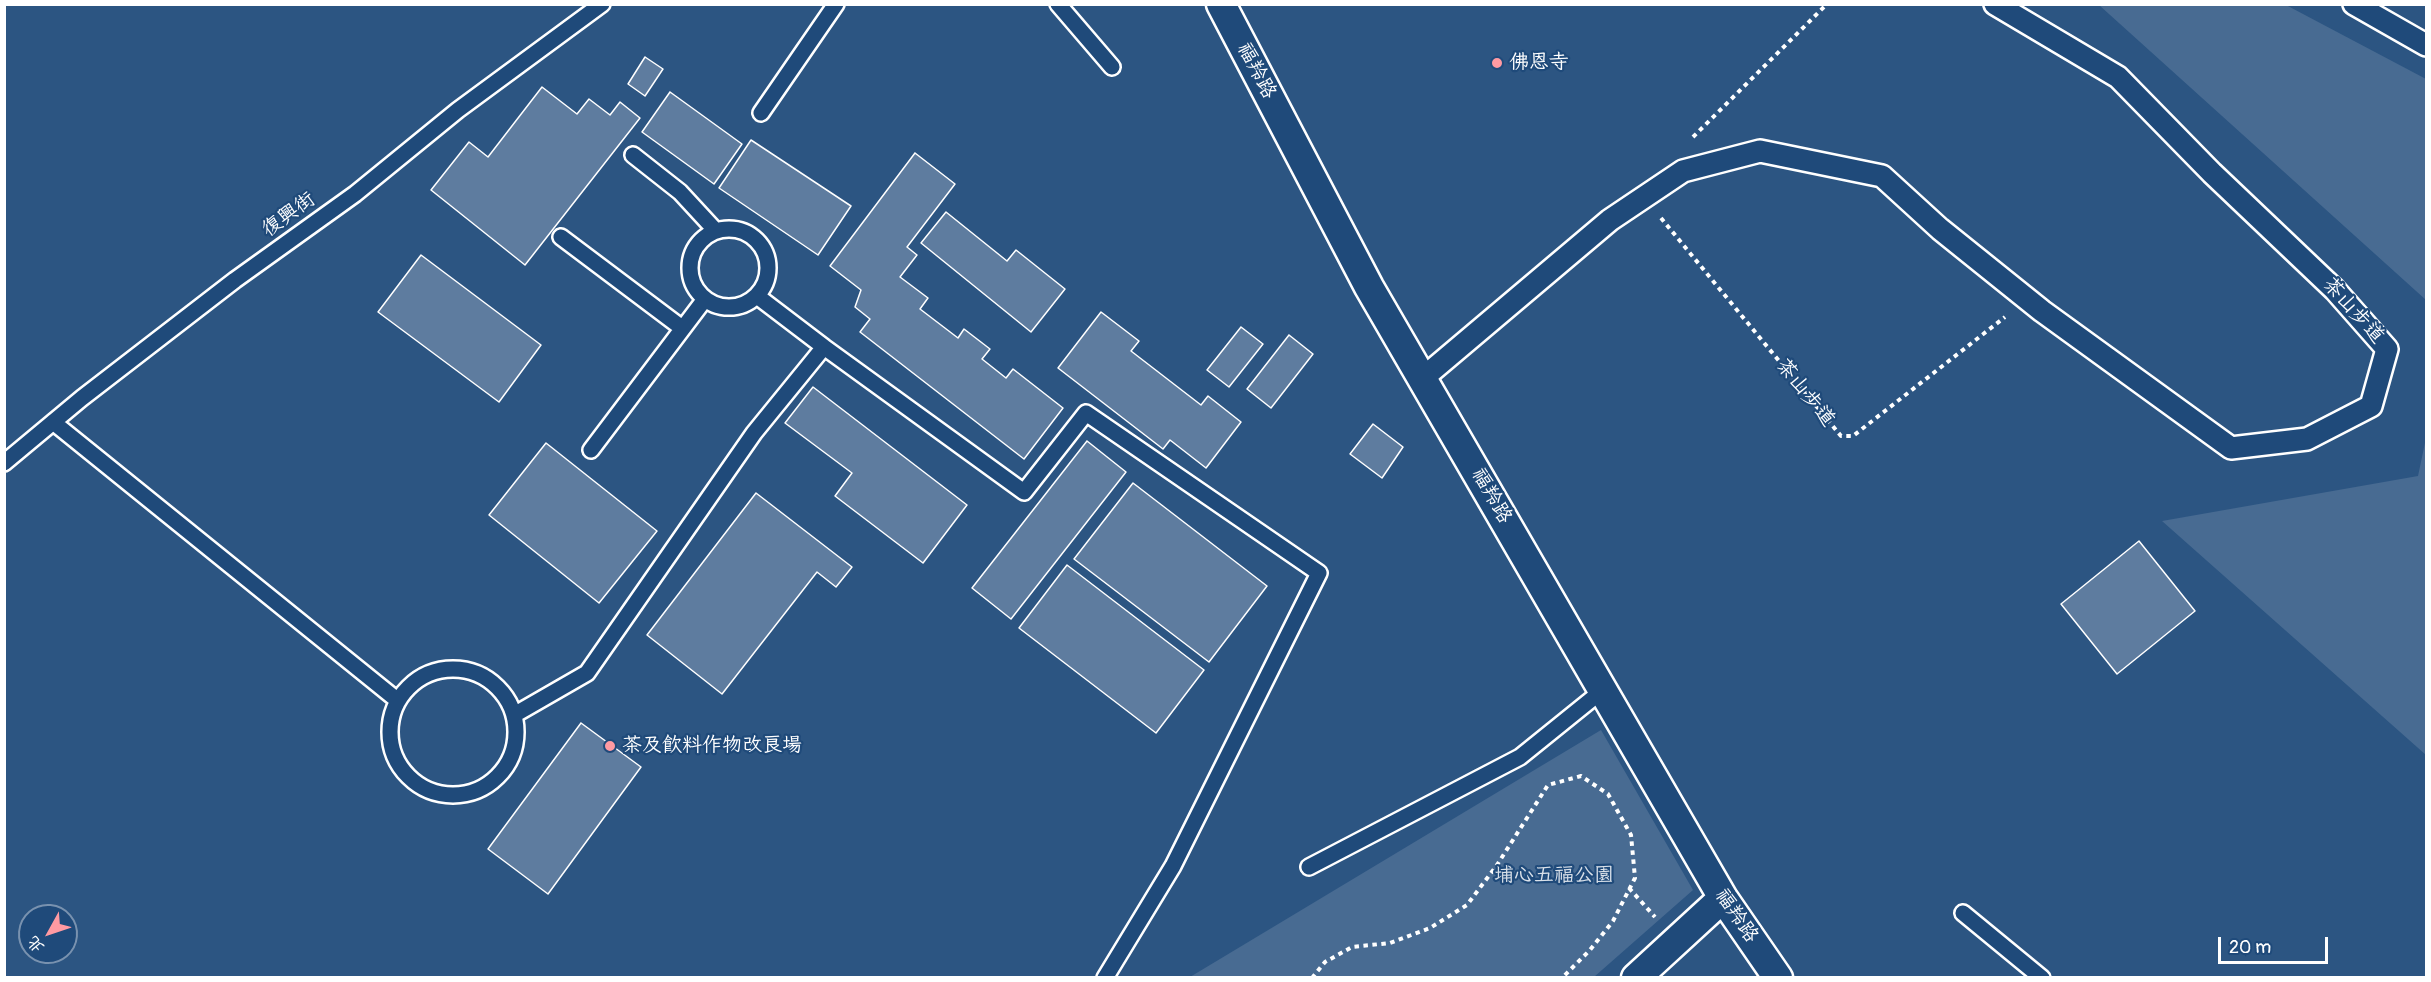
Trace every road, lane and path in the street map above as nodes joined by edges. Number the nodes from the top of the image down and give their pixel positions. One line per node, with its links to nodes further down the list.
1 (602, 4): 22 (lane, 復興街)
2 (836, 4): 10 (lane)
3 (1058, 4): 9 (lane)
4 (1221, 4): 21 (street, 福羚路)
5 (1827, 4): 11 (path)
6 (1995, 4): 18 (street, 茶山步道)
7 (2354, 4): 8 (street)
8 (2427, 45)
9 (1113, 67)
10 (761, 113)
11 (1685, 145)
12 (633, 155): 14 (lane)
13 (1644, 197): 18 (street, 茶山步道); 18 (path, 茶山步道); 21 (street, 茶山步道)
14 (716, 231): 16 (lane); 17 (lane)
15 (561, 237): 19 (lane)
16 (757, 296): 17 (lane); 20 (lane)
17 (705, 299): 19 (lane)
18 (2027, 299)
19 (682, 328): 23 (lane)
20 (824, 347): 27 (lane); 31 (lane)
21 (1423, 378): 25 (street, 福羚路)
22 (53, 422): 24 (lane, 復興街); 26 (lane)
23 (591, 450)
24 (4, 462)
25 (1603, 690): 28 (lane); 29 (street, 福羚路)
26 (397, 700): 27 (lane); 27 (lane)
27 (514, 715)
28 (1309, 867)
29 (1723, 898): 34 (street); 35 (street, 福羚路)
30 (1963, 913): 36 (lane)
31 (1105, 978)
32 (1312, 978): 33 (path)
33 (1562, 978)
34 (1636, 978)
35 (1778, 978)
36 (2042, 978)

